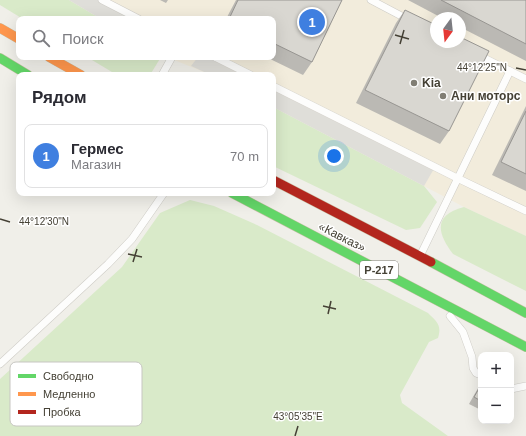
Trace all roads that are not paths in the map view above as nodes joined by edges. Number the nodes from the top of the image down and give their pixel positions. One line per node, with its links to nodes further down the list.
1 (102, 0): 3 (lane)
2 (371, 0): 4 (lane)
3 (133, 16)
4 (416, 23)
5 (0, 28): 6 (highway)
6 (16, 37)
7 (475, 53): 13 (lane)
8 (0, 58): 14 (highway)
9 (54, 60): 15 (highway)
10 (55, 60): 16 (highway)
11 (170, 60): 17 (lane)
12 (221, 60): 18 (lane)
13 (510, 71): 19 (lane); 21 (lane)
14 (23, 72)
15 (68, 72)
16 (76, 72)
17 (164, 72)
18 (245, 72)
19 (526, 79)
20 (276, 88): 21 (lane)
21 (457, 178): 28 (lane); 29 (lane)
22 (276, 182): 27 (highway, «Кавказ» / Р-217)
23 (276, 190): 27 (highway)
24 (162, 196): 34 (lane)
25 (238, 196): 30 (highway, «Кавказ» / Р-217)
26 (253, 196): 30 (highway)
27 (328, 209): 29 (highway, «Кавказ» / Р-217)
28 (526, 211)
29 (420, 256): 32 (highway, «Кавказ» / Р-217)
30 (396, 278): 31 (highway, «Кавказ» / Р-217)
31 (439, 301): 33 (highway, «Кавказ» / Р-217); 35 (lane)
32 (526, 313)
33 (526, 347)
34 (0, 364)
35 (478, 374)
36 (526, 386): 37 (lane)
37 (514, 388)

